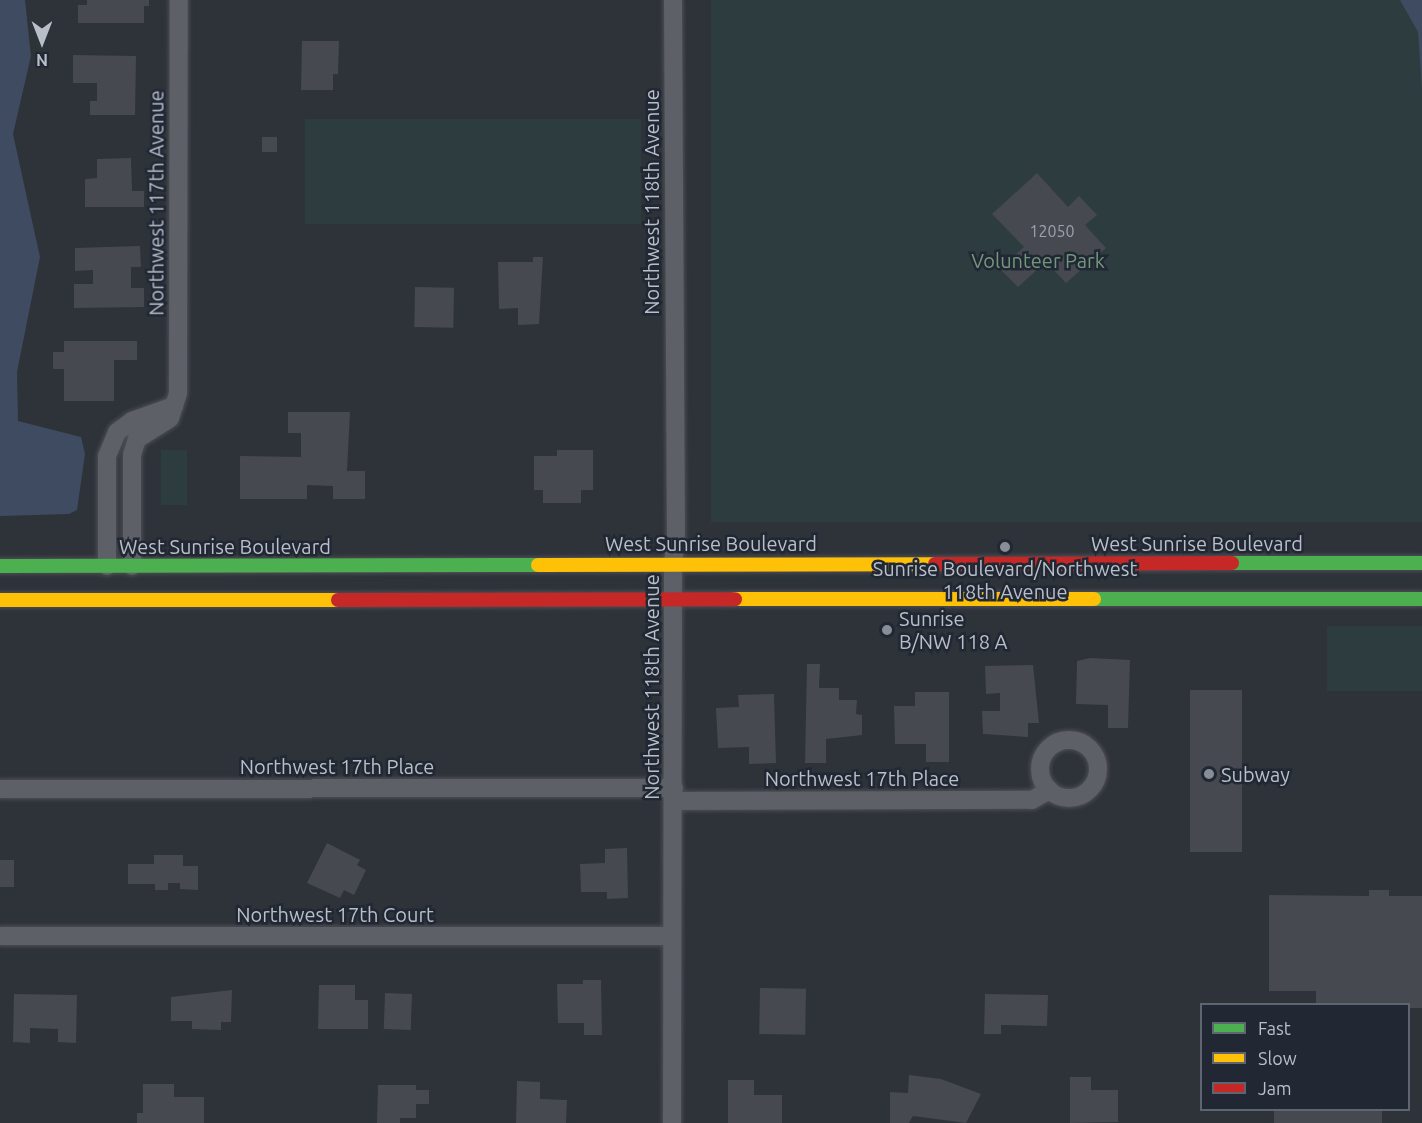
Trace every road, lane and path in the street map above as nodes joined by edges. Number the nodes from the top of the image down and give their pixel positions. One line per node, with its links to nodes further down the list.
1 (179, 0): 3 (street, Northwest 117th Avenue)
2 (673, 0): 6 (street, Northwest 118th Avenue)
3 (174, 406): 4 (street); 5 (street)
4 (107, 488): 5 (street); 9 (street)
5 (132, 488): 10 (street)
6 (673, 562): 7 (highway, West Sunrise Boulevard); 10 (highway, West Sunrise Boulevard); 13 (street, Northwest 118th Avenue)
7 (1422, 563)
8 (0, 566): 9 (highway, West Sunrise Boulevard)
9 (107, 566): 10 (highway, West Sunrise Boulevard)
10 (132, 566)
11 (1422, 599): 13 (highway)
12 (0, 600): 13 (highway)
13 (673, 600): 16 (street, Northwest 118th Avenue)
14 (0, 789): 16 (street, Northwest 17th Place)
15 (1050, 790): 16 (street, Northwest 17th Place)
16 (673, 795): 18 (street, Northwest 118th Avenue)
17 (0, 936): 18 (street, Northwest 17th Court)
18 (671, 936): 19 (street, Northwest 118th Avenue)
19 (672, 1123)

